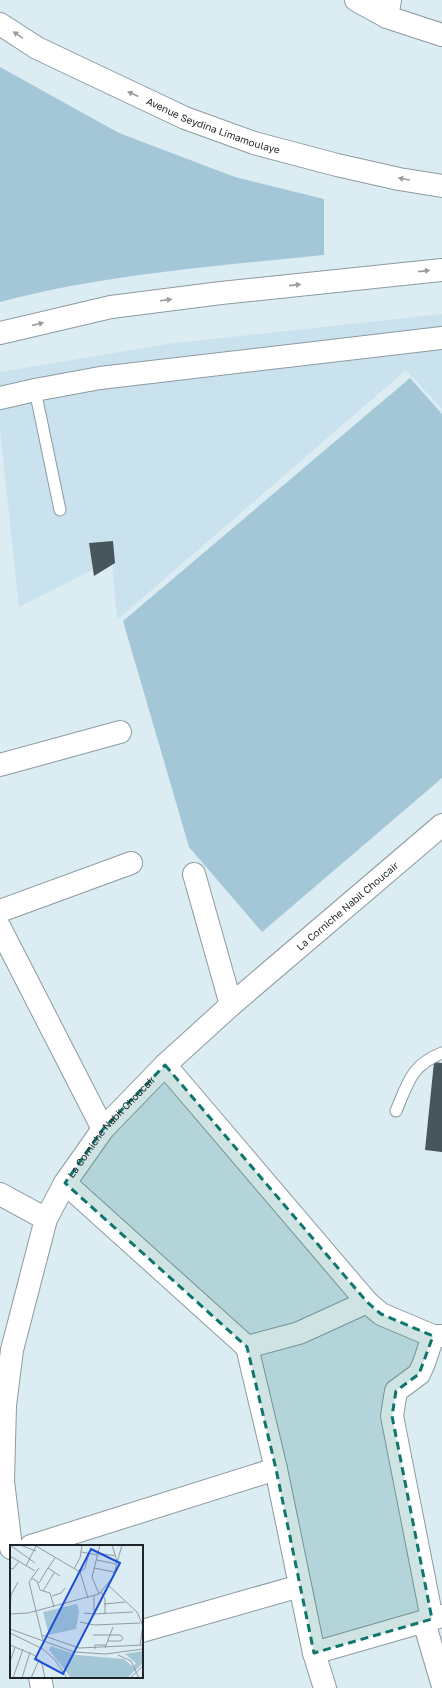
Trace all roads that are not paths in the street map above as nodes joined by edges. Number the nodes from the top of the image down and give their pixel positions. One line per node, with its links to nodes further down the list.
1 (356, 0): 2 (main road)
2 (389, 8): 4 (main road)
3 (0, 24): 5 (main road, Avenue Seydina Limamoulaye, one-way to 3)
4 (442, 35)
5 (442, 186)
6 (442, 270): 7 (main road, one-way to 6)
7 (0, 333)
8 (442, 338): 9 (main road)
9 (34, 390): 10 (main road); 11 (lane)
10 (0, 398)
11 (60, 510)
12 (120, 732): 13 (main road)
13 (0, 765)
14 (442, 825): 19 (main road, La Corniche Nabil Choucair)
15 (131, 864): 17 (main road)
16 (194, 874): 19 (main road)
17 (0, 912)
18 (0, 928): 23 (main road)
19 (231, 1006): 21 (main road, La Corniche Nabil Choucair)
20 (442, 1053): 22 (lane)
21 (165, 1065): 23 (main road, La Corniche Nabil Choucair); 27 (main road)
22 (396, 1111)
23 (103, 1129): 24 (main road, La Corniche Nabil Choucair)
24 (65, 1183): 26 (main road, La Corniche Nabil Choucair); 29 (main road)
25 (0, 1194): 26 (main road)
26 (46, 1219): 30 (main road, La Corniche Nabil Choucair)
27 (367, 1302): 28 (main road); 29 (main road)
28 (438, 1336): 35 (main road)
29 (247, 1346): 31 (main road)
30 (6, 1348): 32 (main road, La Corniche Nabil Choucair)
31 (276, 1470): 33 (main road); 34 (main road)
32 (11, 1545)
33 (34, 1545)
34 (300, 1586): 36 (main road); 37 (main road)
35 (433, 1619): 37 (main road); 38 (main road)
36 (143, 1631)
37 (314, 1653): 39 (main road)
38 (442, 1683)
39 (325, 1688)

